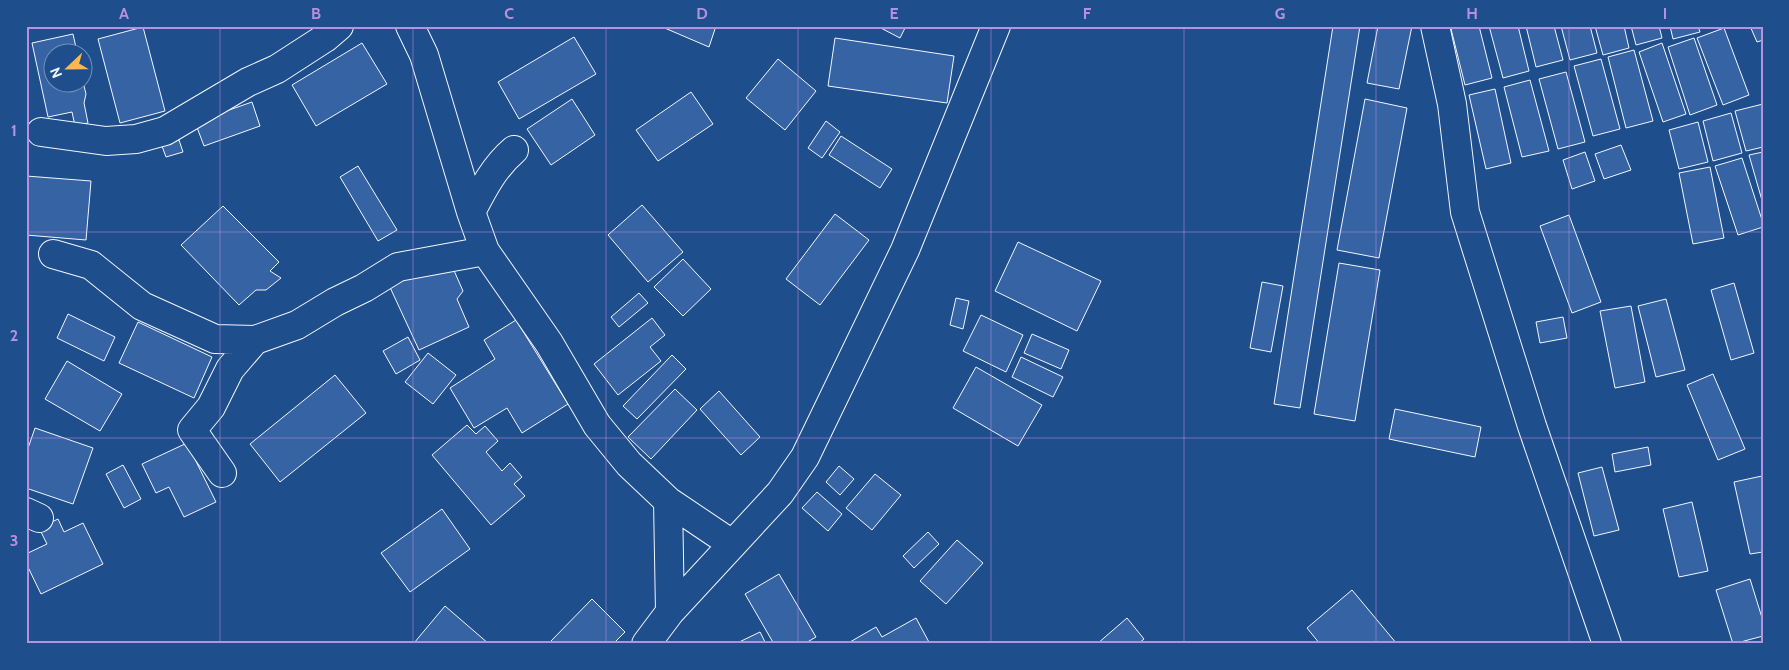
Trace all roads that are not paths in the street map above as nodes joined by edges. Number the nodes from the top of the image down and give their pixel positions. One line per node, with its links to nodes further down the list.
1 (339, 26): 5 (street)
2 (410, 26): 7 (street)
3 (996, 26): 13 (street)
4 (1435, 26): 16 (street)
5 (42, 132)
6 (514, 150): 7 (street)
7 (471, 212): 8 (street)
8 (485, 251): 10 (street); 12 (street)
9 (53, 254): 10 (street)
10 (256, 340): 11 (street)
11 (222, 473)
12 (668, 501): 13 (street); 14 (street)
13 (732, 544): 14 (street)
14 (670, 612): 15 (street)
15 (646, 644)
16 (1607, 644)

